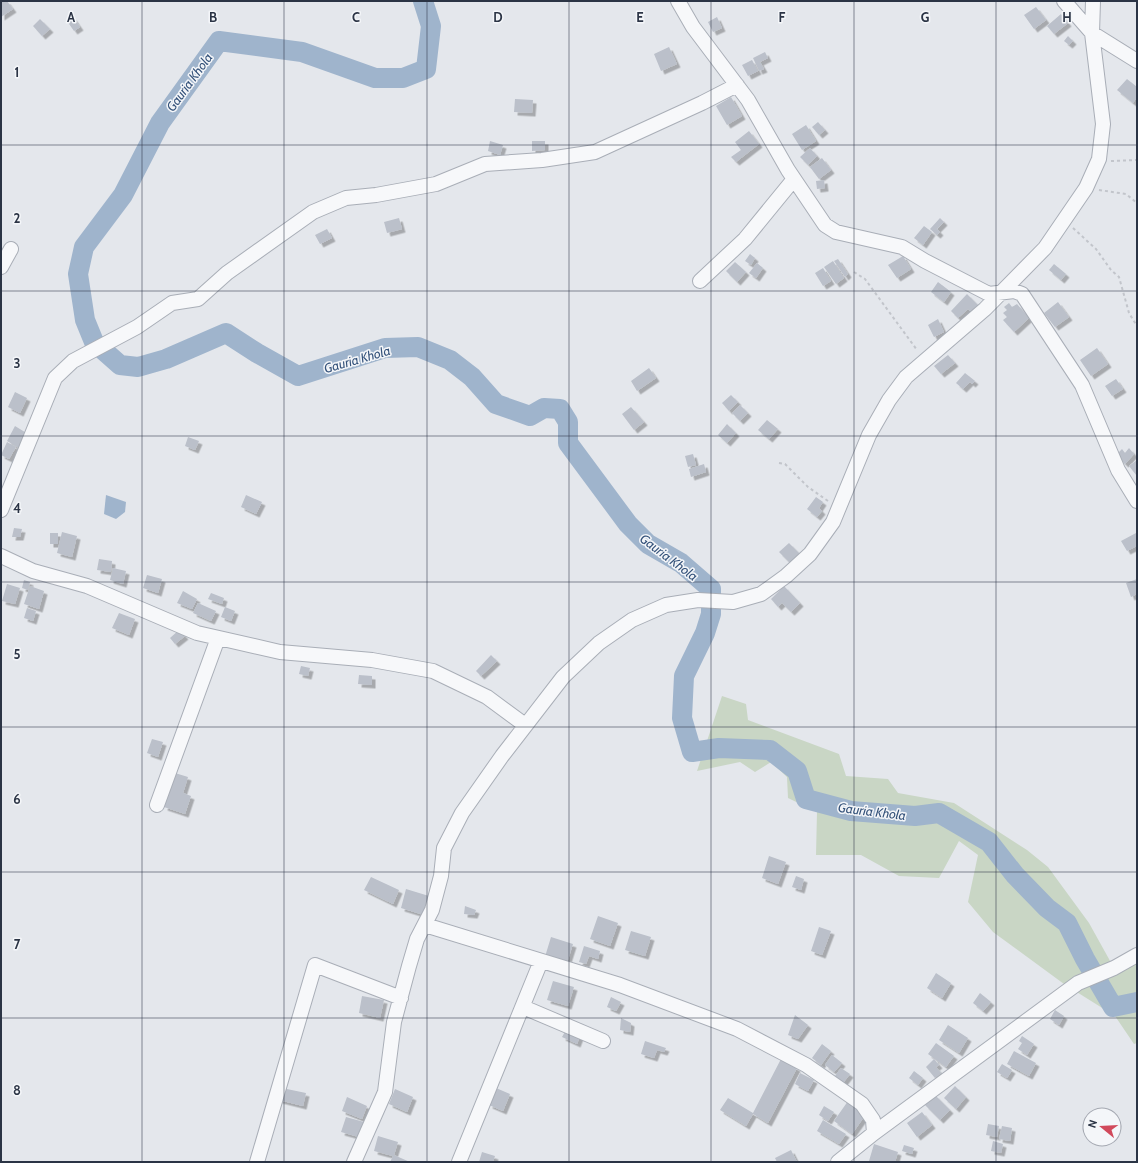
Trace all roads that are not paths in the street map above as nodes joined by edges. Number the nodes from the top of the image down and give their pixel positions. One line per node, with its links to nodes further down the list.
1 (678, 1): 6 (street)
2 (1064, 1): 4 (street)
3 (1093, 1): 4 (street)
4 (1092, 33): 5 (street); 11 (street)
5 (1137, 61)
6 (737, 85): 7 (street); 13 (street)
7 (794, 179): 10 (street); 11 (street)
8 (11, 249): 9 (street)
9 (1, 267)
10 (700, 281)
11 (1003, 291): 12 (street); 16 (street)
12 (1137, 501)
13 (1, 510)
14 (1, 556): 15 (street)
15 (218, 638): 16 (street); 17 (street)
16 (525, 725): 18 (street)
17 (157, 805)
18 (425, 924): 20 (street); 21 (street)
19 (1137, 955): 24 (street)
20 (541, 961): 22 (street); 24 (street)
21 (401, 998): 26 (street); 27 (street)
22 (523, 1007): 23 (street); 28 (street)
23 (603, 1041)
24 (874, 1133): 25 (street)
25 (845, 1161)
26 (256, 1162)
27 (354, 1162)
28 (459, 1162)

